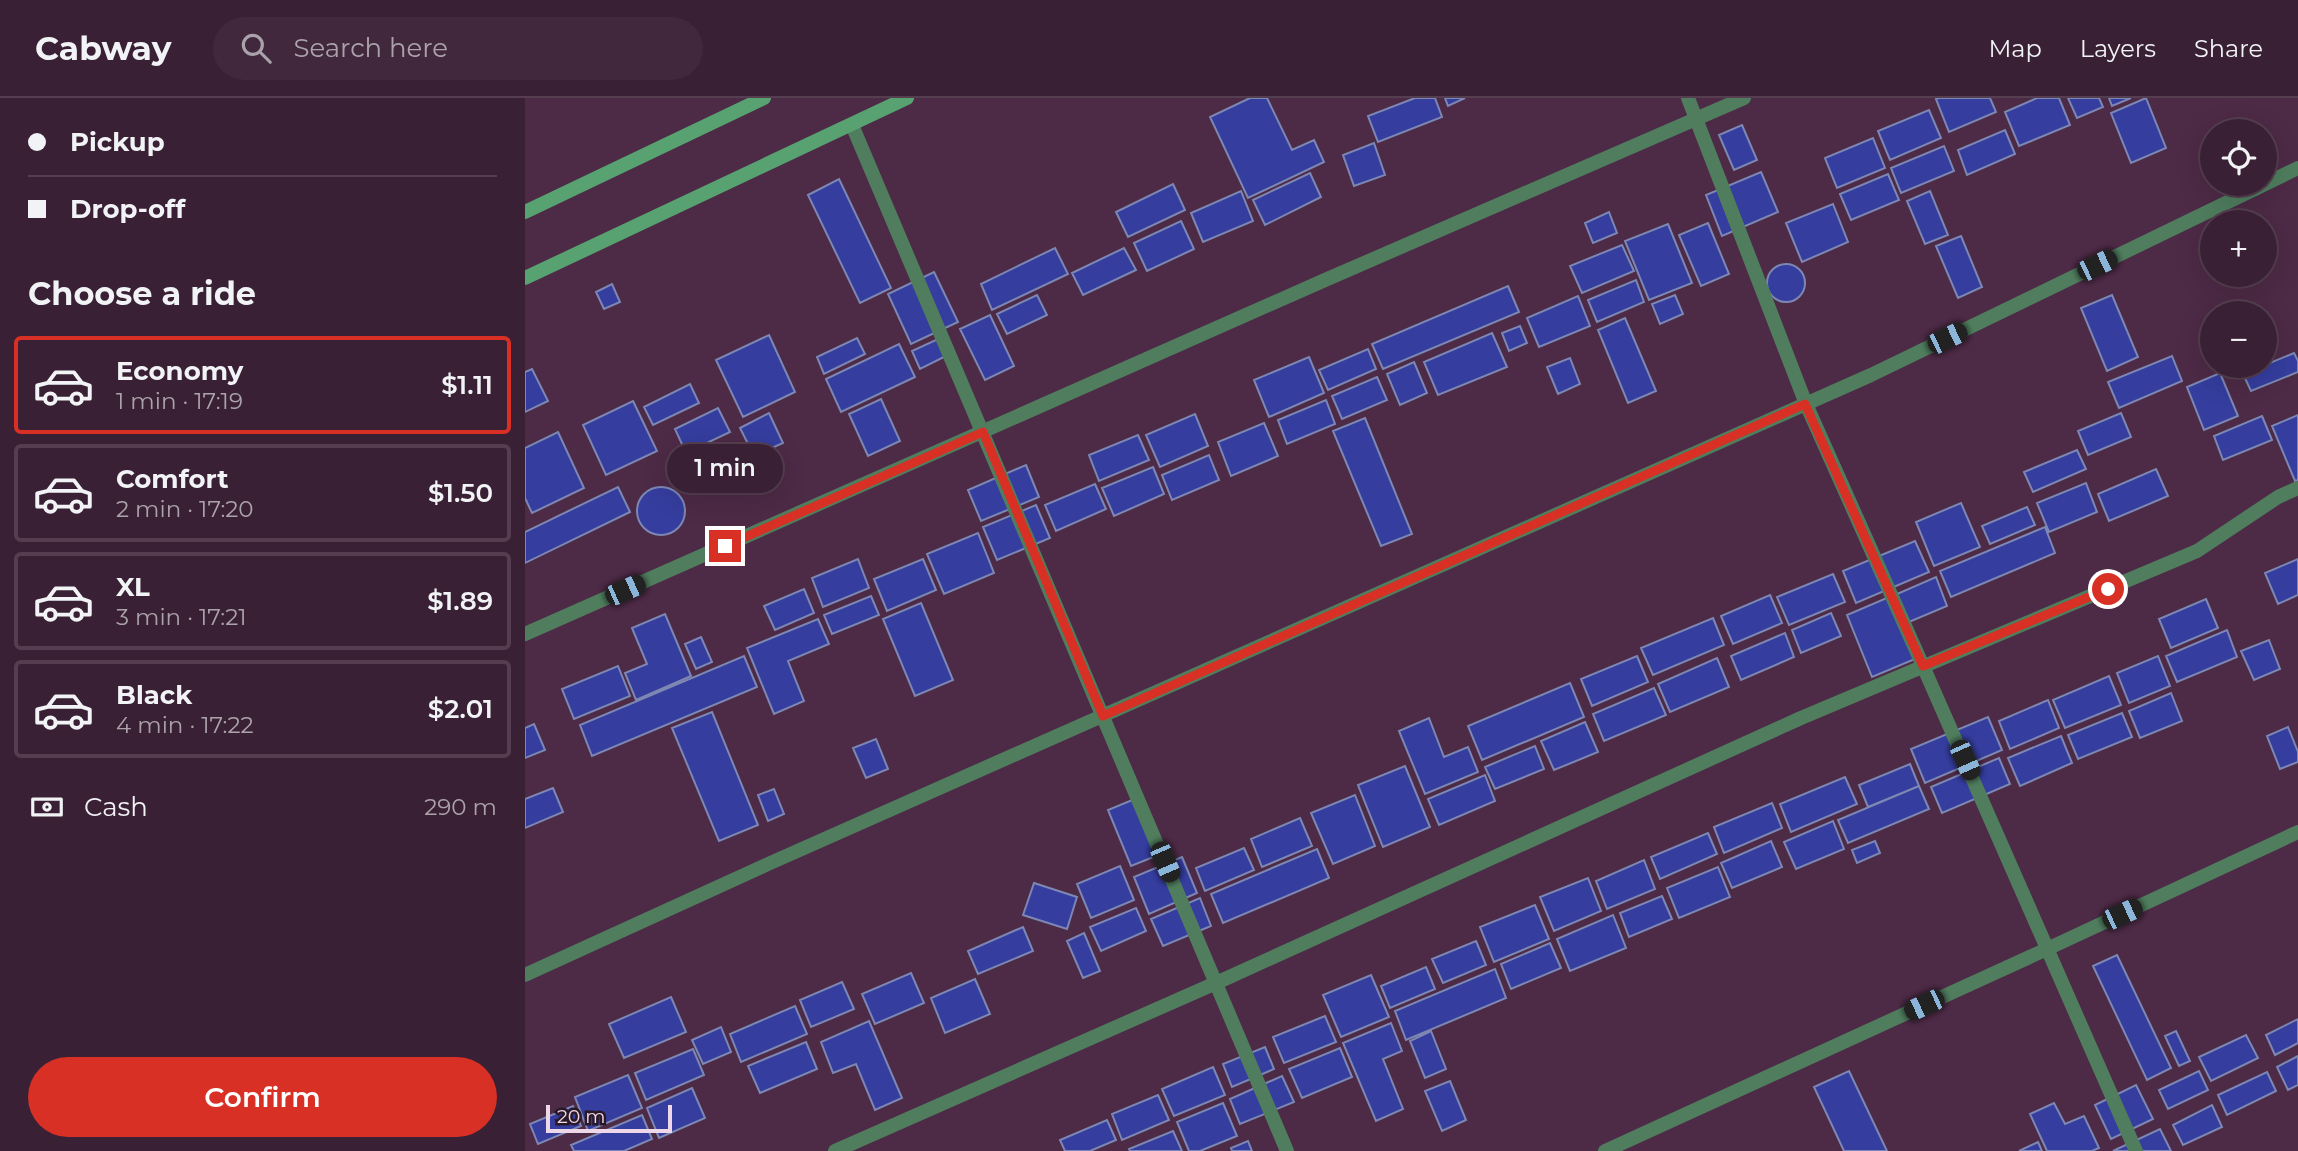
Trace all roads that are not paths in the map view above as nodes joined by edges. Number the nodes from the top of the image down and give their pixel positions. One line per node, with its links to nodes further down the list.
1 (764, 98): 8 (street)
2 (907, 98): 6 (street)
3 (1688, 98): 5 (street)
4 (1744, 98): 5 (street)
5 (1697, 119): 10 (street); 11 (street)
6 (852, 125): 9 (street); 11 (street)
7 (2298, 168): 10 (street)
8 (525, 212)
9 (525, 278)
10 (1805, 404): 14 (street); 15 (street)
11 (983, 432): 13 (street); 15 (street)
12 (2298, 488): 14 (street)
13 (525, 634)
14 (1923, 666): 17 (street); 19 (street)
15 (1103, 716): 18 (street); 19 (street)
16 (2298, 832): 17 (street)
17 (2047, 949): 22 (street); 23 (street)
18 (525, 975)
19 (1216, 983): 20 (street); 21 (street)
20 (835, 1151)
21 (1287, 1151)
22 (1605, 1151)
23 (2136, 1151)

